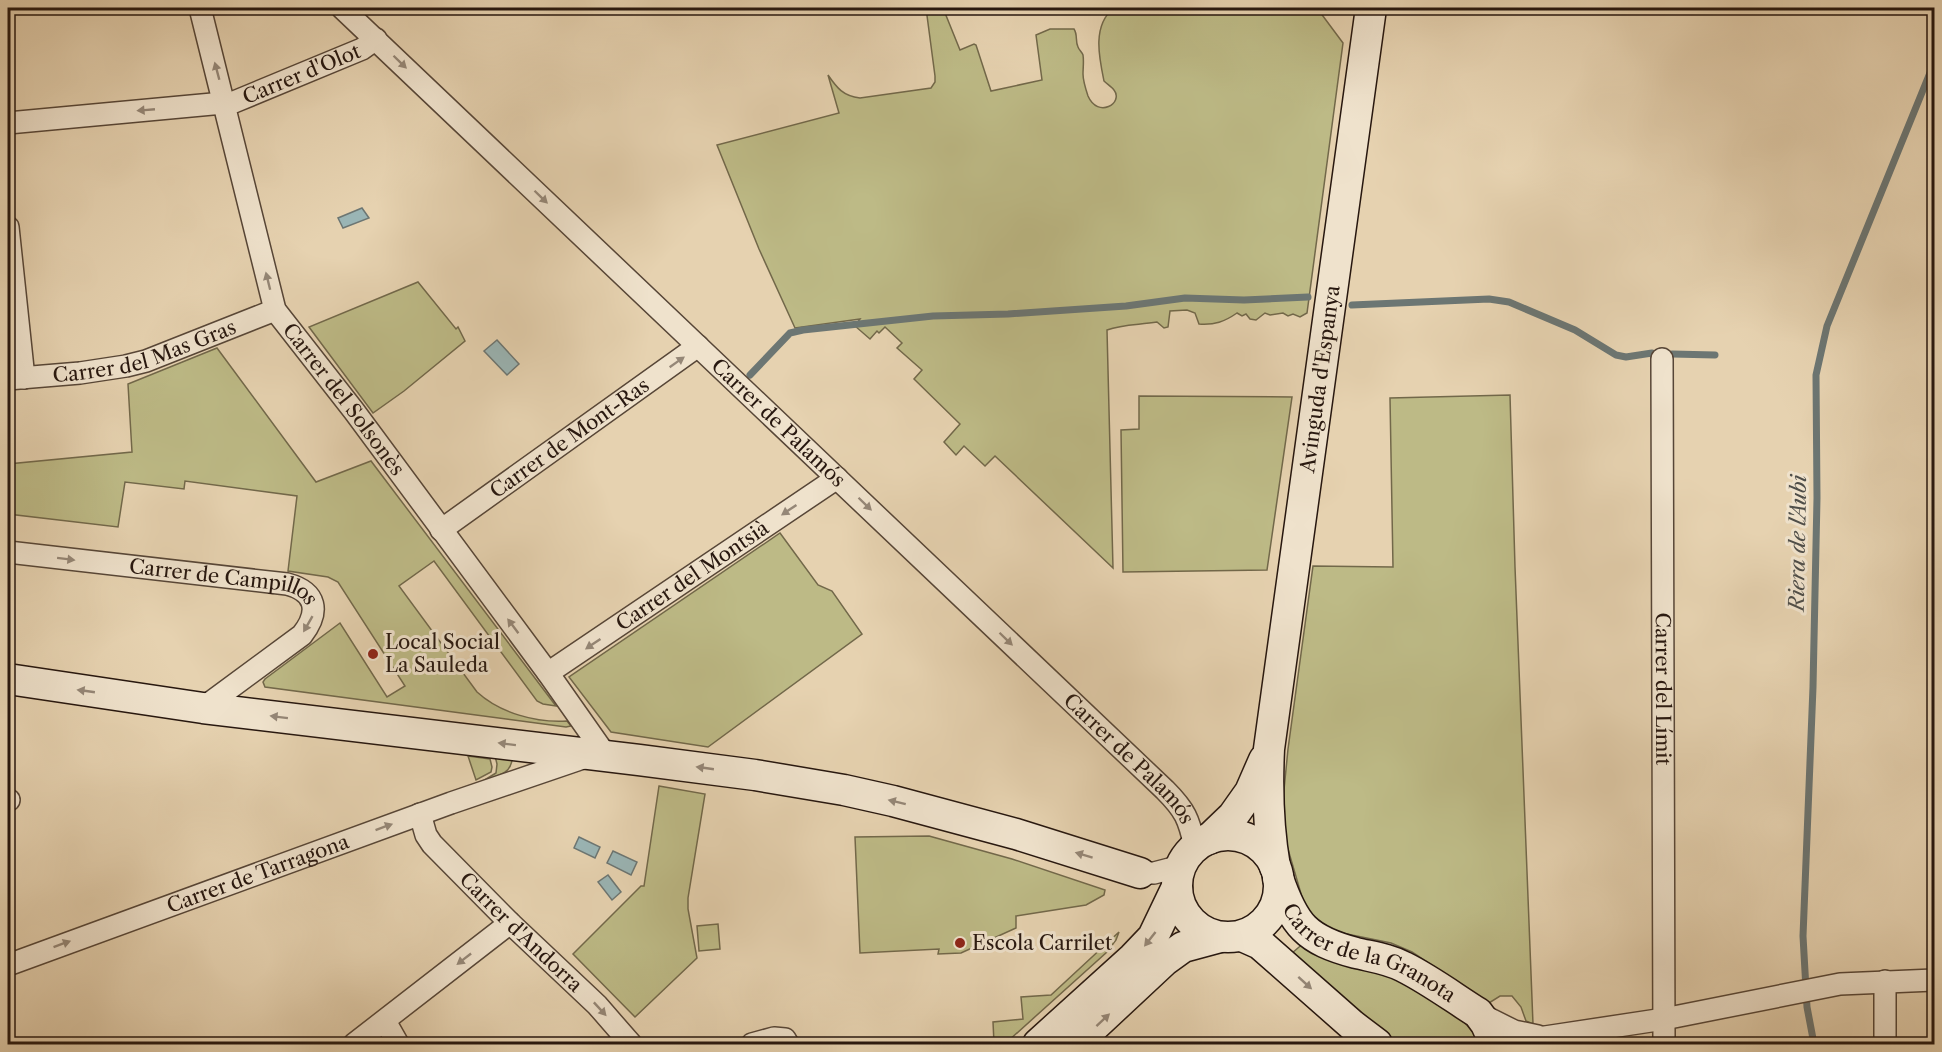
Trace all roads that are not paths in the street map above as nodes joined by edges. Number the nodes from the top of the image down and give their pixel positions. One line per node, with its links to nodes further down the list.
1 (200, 8): 5 (street, Carrer del Solsonès, one-way to 1)
2 (342, 8): 4 (street, Carrer de Palamós)
3 (1371, 8): 19 (main road, Avinguda d'Espanya)
4 (376, 39): 5 (street, Carrer d'Olot); 9 (street, Carrer de Palamós, one-way to 9)
5 (225, 103): 6 (street, Carrer d'Olot, one-way to 6); 8 (street, Carrer del Solsonès, one-way to 5)
6 (8, 123)
7 (8, 227): 11 (street)
8 (275, 310): 11 (street, Carrer del Mas Gras); 13 (street, Carrer del Solsonès)
9 (698, 346): 12 (street, Carrer de Palamós); 13 (street, Carrer de Mont-Ras, one-way to 9)
10 (1662, 359): 31 (street, Carrer del Límit)
11 (16, 379)
12 (837, 478): 15 (street, Carrer del Montsià, one-way to 15); 23 (street, Carrer de Palamós, one-way to 23)
13 (441, 530): 15 (street, Carrer del Solsonès, one-way to 13)
14 (8, 552): 17 (street, Carrer de Campillos, one-way to 17)
15 (548, 673): 18 (street, Carrer del Solsonès)
16 (8, 679): 17 (main road, one-way to 16)
17 (203, 708): 20 (main road, one-way to 17)
18 (602, 749): 20 (main road); 21 (street, Carrer de Tarragona); 24 (main road, one-way to 18)
19 (1269, 749): 23 (main road, Avinguda d'Espanya); 25 (main road, Avinguda d'Espanya)
20 (550, 750): 21 (street, Carrer de Tarragona)
21 (506, 783): 22 (street, Carrer de Tarragona)
22 (420, 814): 26 (street, Carrer d'Andorra); 28 (street, Carrer de Tarragona, one-way to 22)
23 (1190, 860): 24 (street); 25 (main road); 27 (main road); 40 (main road, Avinguda d'Espanya, one-way to 40)
24 (1140, 873)
25 (1277, 873): 27 (main road); 33 (main road, Carrer de la Granota)
26 (510, 923): 32 (street, one-way to 32); 37 (street, Carrer d'Andorra, one-way to 37)
27 (1241, 939): 41 (main road, one-way to 27); 42 (main road, one-way to 42)
28 (8, 964)
29 (1935, 980): 30 (street)
30 (1885, 981): 31 (street); 44 (street)
31 (1664, 1020): 34 (street); 43 (street, Carrer del Límit)
32 (386, 1021): 35 (street); 36 (street)
33 (1495, 1035): 34 (street); 34 (street, Carrer de la Granota)
34 (1545, 1037)
35 (354, 1044)
36 (398, 1044)
37 (631, 1044)
38 (752, 1044): 39 (street)
39 (788, 1044)
40 (1038, 1044)
41 (1075, 1044)
42 (1377, 1044)
43 (1664, 1044)
44 (1885, 1044)

